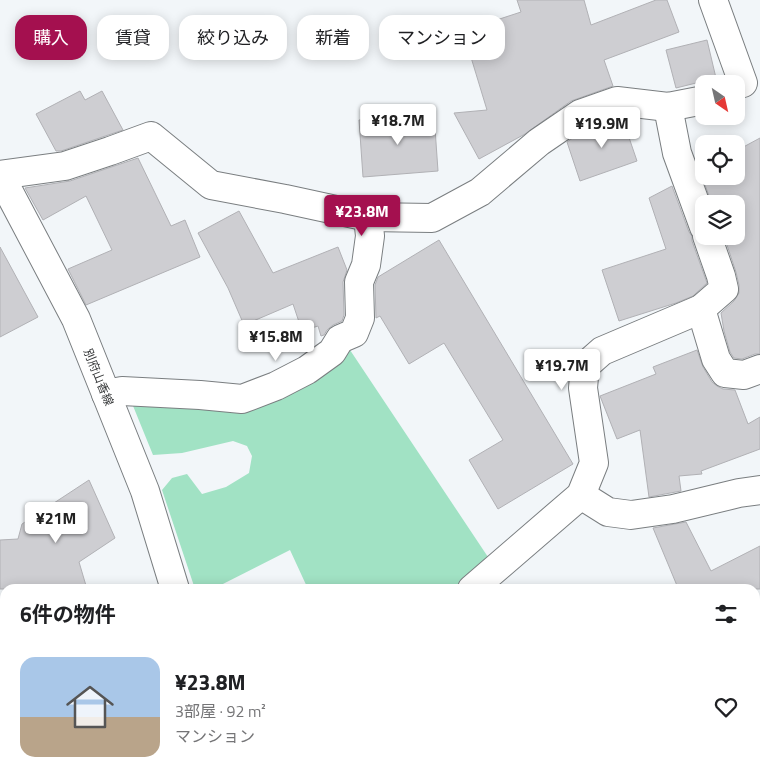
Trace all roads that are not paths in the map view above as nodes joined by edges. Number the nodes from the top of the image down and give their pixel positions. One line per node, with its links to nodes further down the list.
1 (712, 0): 2 (street)
2 (746, 82)
3 (695, 102): 4 (street)
4 (668, 107): 6 (street); 7 (street)
5 (0, 175): 7 (street); 11 (street, 別府山香線)
6 (695, 202)
7 (368, 217): 11 (street)
8 (710, 245): 9 (street)
9 (701, 309): 10 (street); 13 (street)
10 (760, 369)
11 (106, 394): 14 (street, 別府山香線)
12 (760, 490): 13 (street)
13 (581, 495): 15 (street)
14 (173, 584)
15 (478, 584)

